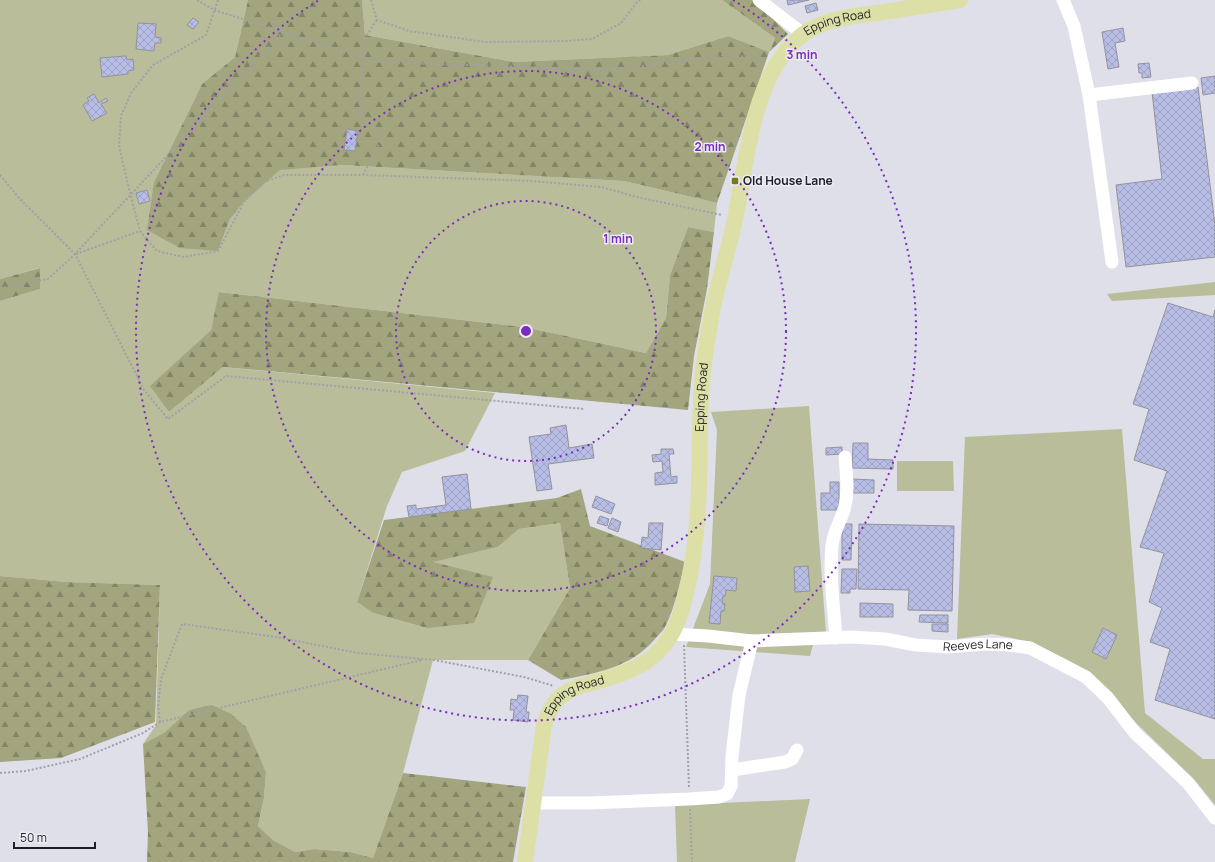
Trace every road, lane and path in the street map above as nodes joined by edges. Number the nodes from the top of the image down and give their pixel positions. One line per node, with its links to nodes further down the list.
1 (197, 0): 8 (path)
2 (218, 0): 8 (path)
3 (371, 0): 9 (path)
4 (641, 0): 9 (path)
5 (759, 0): 11 (street)
6 (960, 0): 11 (main road, Epping Road)
7 (1063, 0): 15 (street)
8 (214, 10): 10 (path); 18 (path)
9 (377, 20): 12 (path)
10 (283, 32): 12 (path); 18 (path)
11 (803, 34): 13 (main road, Epping Road)
12 (363, 57): 13 (path); 17 (path)
13 (780, 61): 19 (main road, Epping Road)
14 (1192, 83): 15 (street)
15 (1089, 95): 22 (street)
16 (0, 175): 21 (path)
17 (363, 175): 19 (path); 20 (path)
18 (130, 195): 20 (path); 21 (path)
19 (735, 218): 26 (main road, Epping Road)
20 (140, 231): 21 (path)
21 (75, 254): 23 (path); 24 (path)
22 (1112, 262)
23 (0, 288)
24 (584, 409)
25 (845, 457): 27 (street)
26 (678, 635): 28 (street, Reeves Lane); 30 (main road, Epping Road); 35 (path)
27 (836, 638): 28 (street, Reeves Lane); 37 (street, Reeves Lane)
28 (752, 640): 33 (street)
29 (425, 659): 30 (path); 31 (path); 31 (path)
30 (567, 692): 36 (main road, Epping Road)
31 (160, 722): 34 (path)
32 (797, 750): 33 (street)
33 (732, 770): 35 (street)
34 (0, 773)
35 (689, 799): 36 (street); 39 (path)
36 (533, 803): 38 (main road, Epping Road)
37 (1215, 818)
38 (525, 862)
39 (692, 862)

